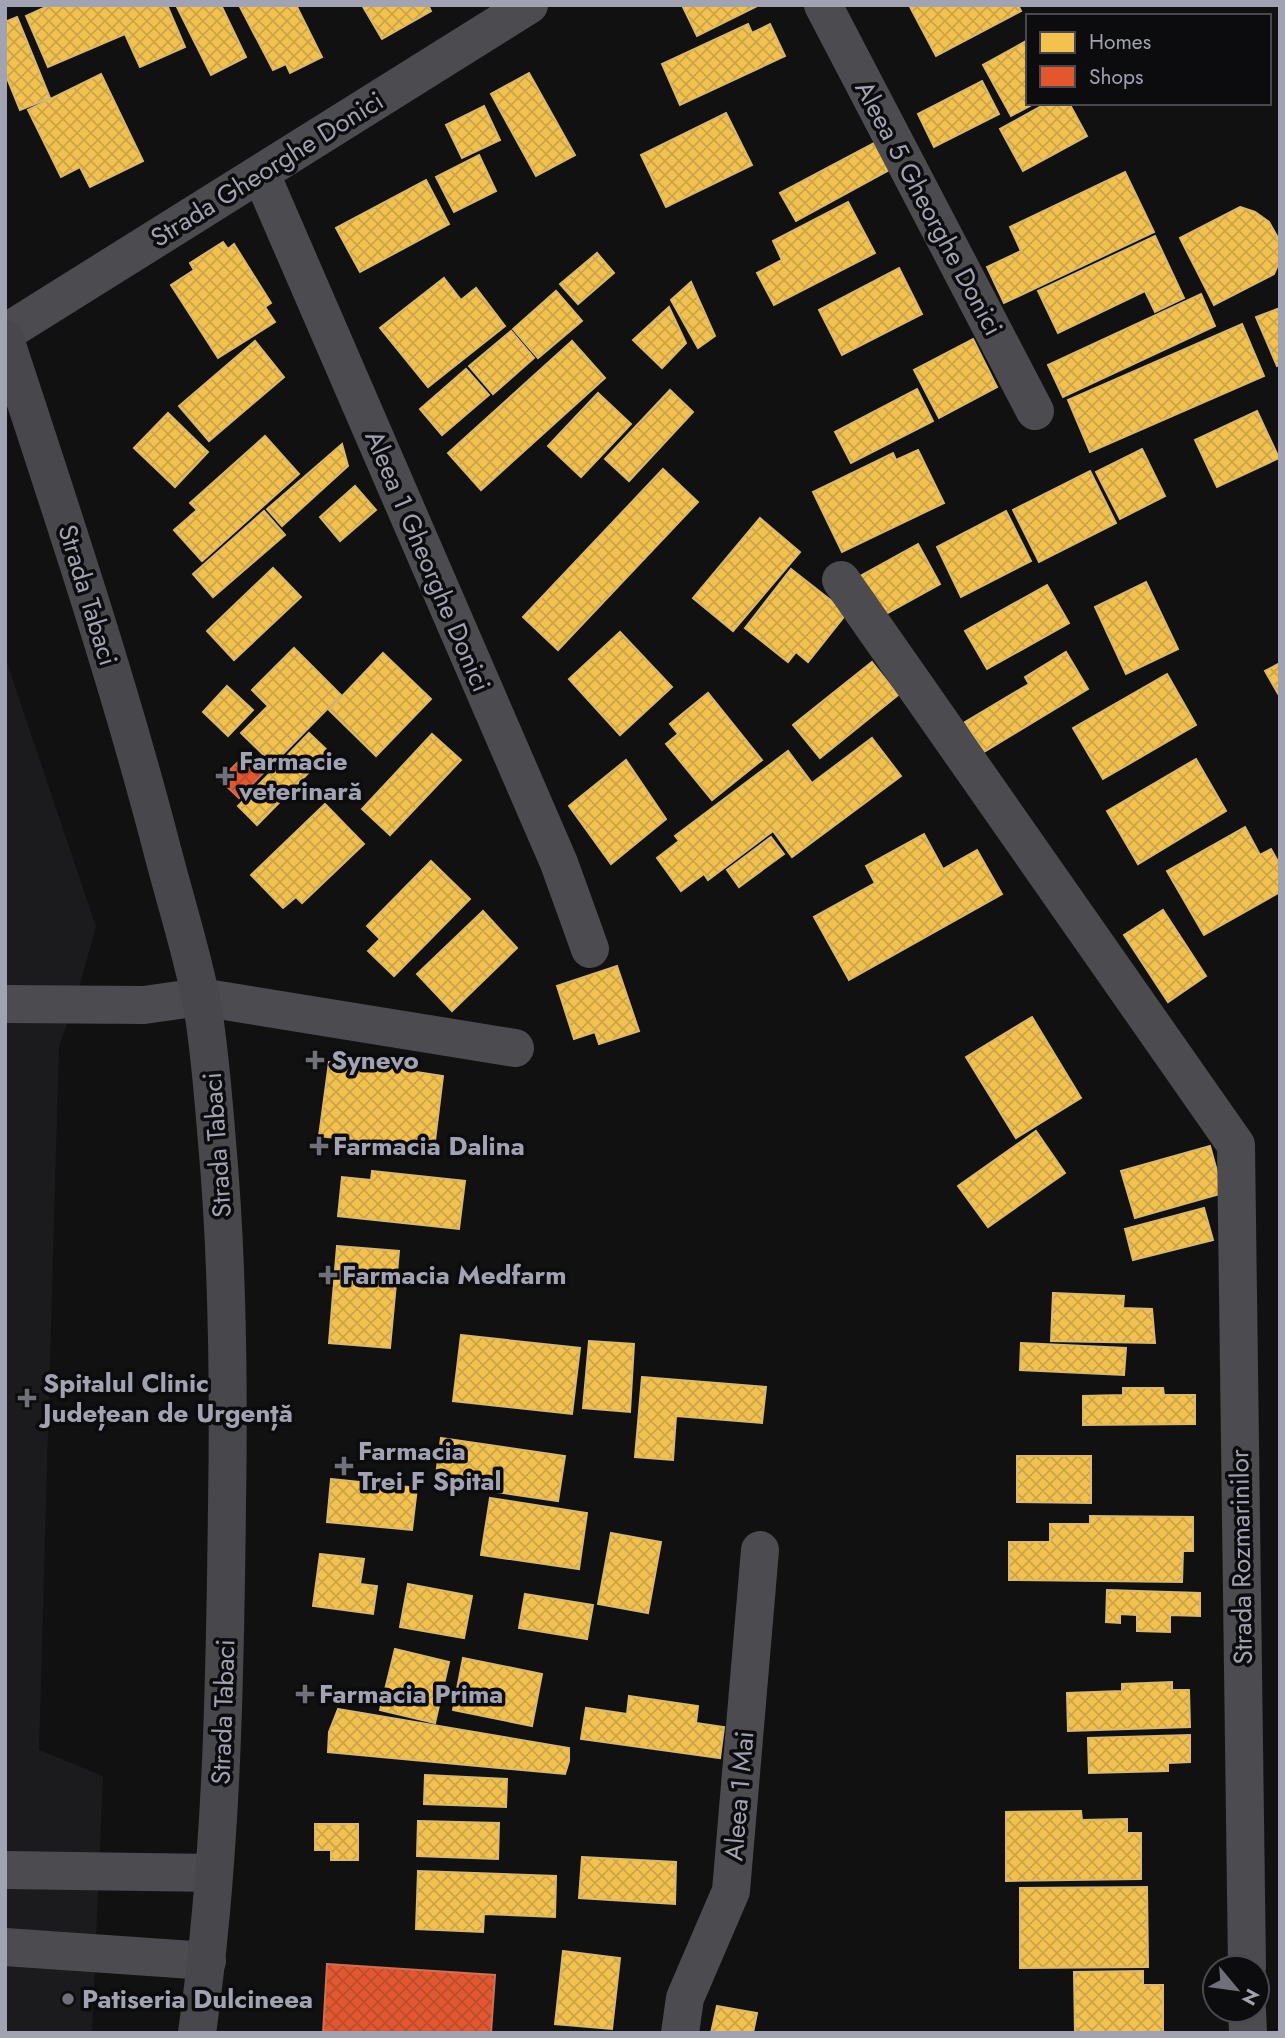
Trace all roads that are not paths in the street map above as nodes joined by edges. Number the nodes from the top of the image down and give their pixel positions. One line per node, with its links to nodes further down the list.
1 (529, 5): 3 (street, Strada Gheorghe Donici)
2 (823, 5): 6 (street, Aleea 5 Gheorghe Donici)
3 (261, 174): 4 (street, Strada Gheorghe Donici); 8 (street, Aleea 1 Gheorghe Donici)
4 (5, 333)
5 (5, 339): 9 (main road, Strada Tabaci)
6 (1035, 411)
7 (841, 580): 16 (street, Strada Rozmarinilor)
8 (590, 949)
9 (200, 997): 10 (street); 11 (street); 14 (main road, Strada Tabaci)
10 (5, 1004)
11 (515, 1048)
12 (760, 1550): 20 (street, Aleea 1 Mai)
13 (5, 1870): 14 (street)
14 (214, 1873): 17 (main road, Strada Tabaci)
15 (5, 1947): 17 (street)
16 (1247, 1954)
17 (206, 1970): 18 (main road, Strada Tabaci); 19 (main road, Strada Tabaci)
18 (197, 2033)
19 (209, 2033)
20 (680, 2033)

